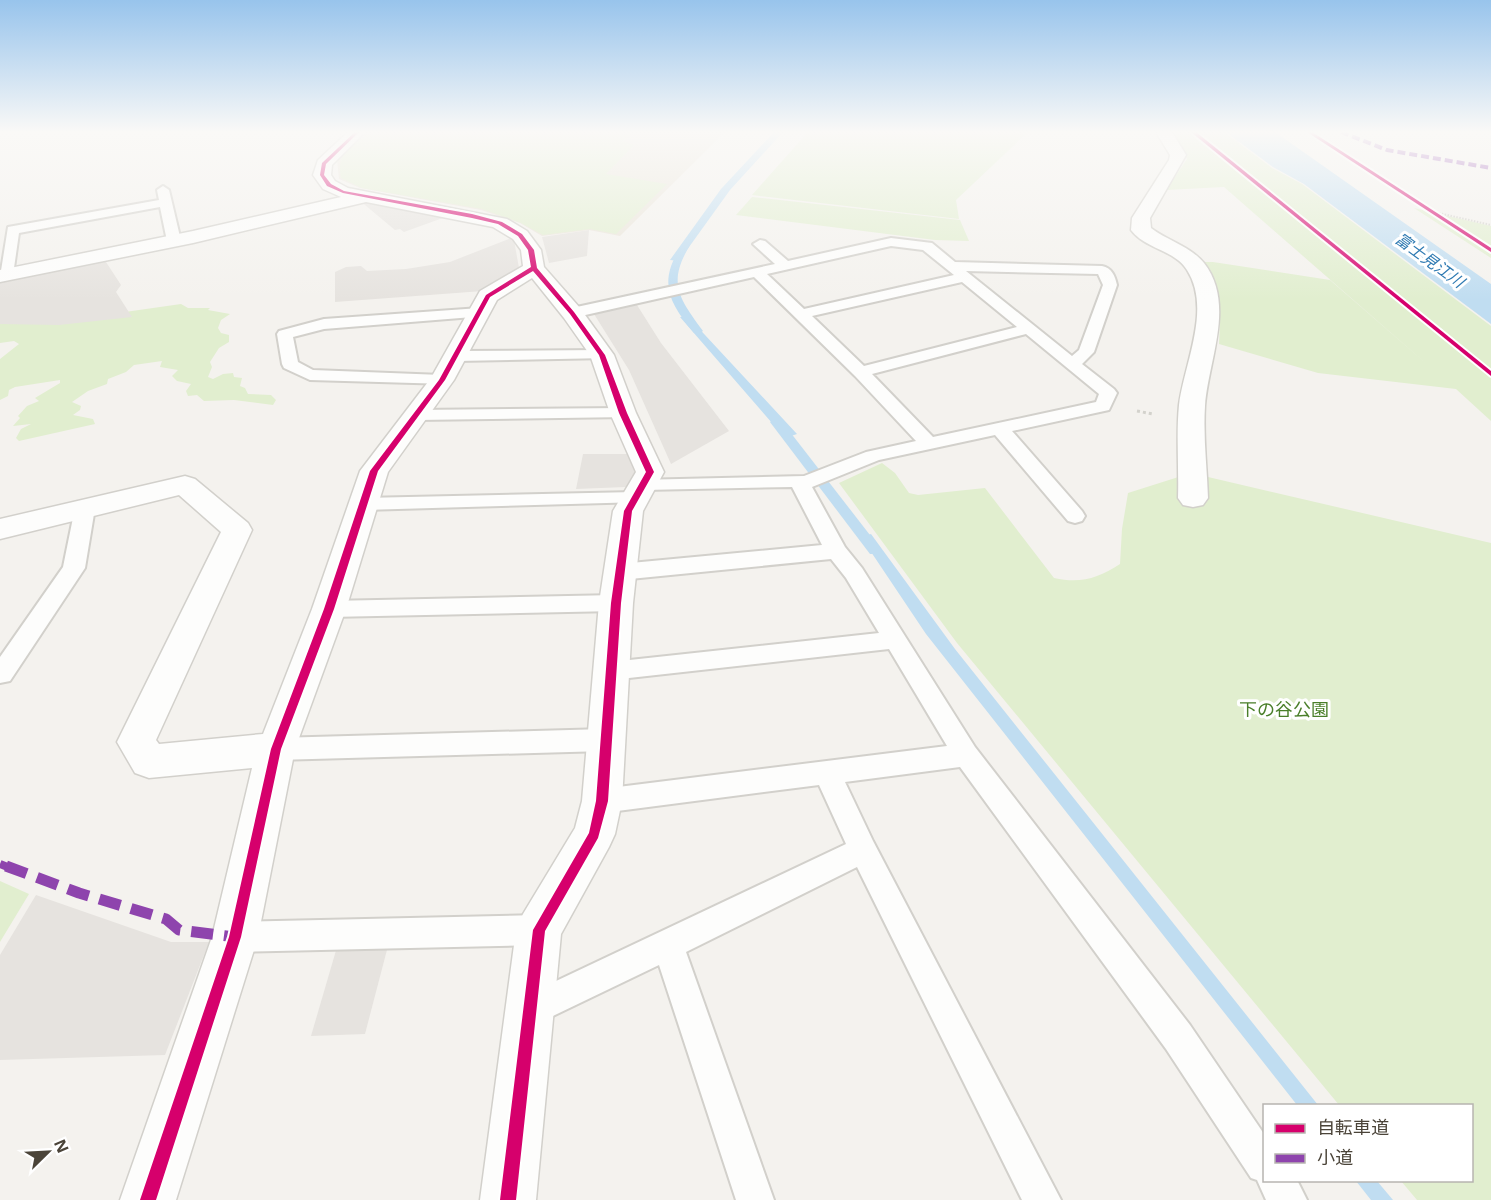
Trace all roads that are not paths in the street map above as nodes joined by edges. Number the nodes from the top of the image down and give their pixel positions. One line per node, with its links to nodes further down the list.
1 (338, 188): 3 (street)
2 (1161, 188): 26 (street)
3 (363, 197): 4 (street); 8 (street)
4 (174, 241): 10 (street); 10 (lane)
5 (760, 244): 6 (lane)
6 (785, 265): 7 (lane); 9 (lane)
7 (951, 266): 11 (lane); 17 (lane)
8 (534, 268): 12 (street); 13 (street)
9 (756, 271): 13 (lane); 14 (lane)
10 (3, 275)
11 (965, 277): 14 (lane); 15 (lane)
12 (480, 313): 18 (street); 18 (lane)
13 (572, 313): 16 (street)
14 (801, 314): 19 (lane)
15 (1028, 329): 17 (lane); 19 (lane)
16 (602, 355): 18 (lane); 20 (street)
17 (1072, 364): 22 (lane)
18 (449, 368): 21 (street)
19 (861, 372): 23 (lane)
20 (623, 413): 21 (lane); 25 (street)
21 (417, 415): 27 (street)
22 (999, 428): 23 (lane); 29 (lane)
23 (928, 442): 24 (lane)
24 (808, 482): 25 (lane); 31 (lane)
25 (640, 491): 27 (lane); 32 (street)
26 (1193, 498)
27 (363, 504): 33 (street)
28 (85, 508): 30 (street); 36 (lane); 38 (street)
29 (1075, 516)
30 (0, 529)
31 (836, 552): 32 (lane); 34 (lane)
32 (618, 588): 33 (lane); 35 (street)
33 (328, 609): 38 (street)
34 (894, 640): 35 (lane); 39 (lane)
35 (611, 671): 37 (street)
36 (1, 674)
37 (606, 740): 38 (lane); 41 (street)
38 (276, 749): 44 (street)
39 (966, 755): 40 (lane); 47 (lane)
40 (827, 772): 41 (lane); 42 (lane)
41 (602, 801): 43 (street)
42 (863, 850): 45 (lane); 49 (lane)
43 (539, 930): 44 (lane); 46 (street)
44 (235, 937): 50 (street)
45 (668, 945): 46 (lane); 52 (lane)
46 (530, 1011): 51 (street)
47 (1263, 1164)
48 (1276, 1182): 53 (lane)
49 (1038, 1198)
50 (148, 1200)
51 (508, 1200)
52 (755, 1200)
53 (1288, 1200)

